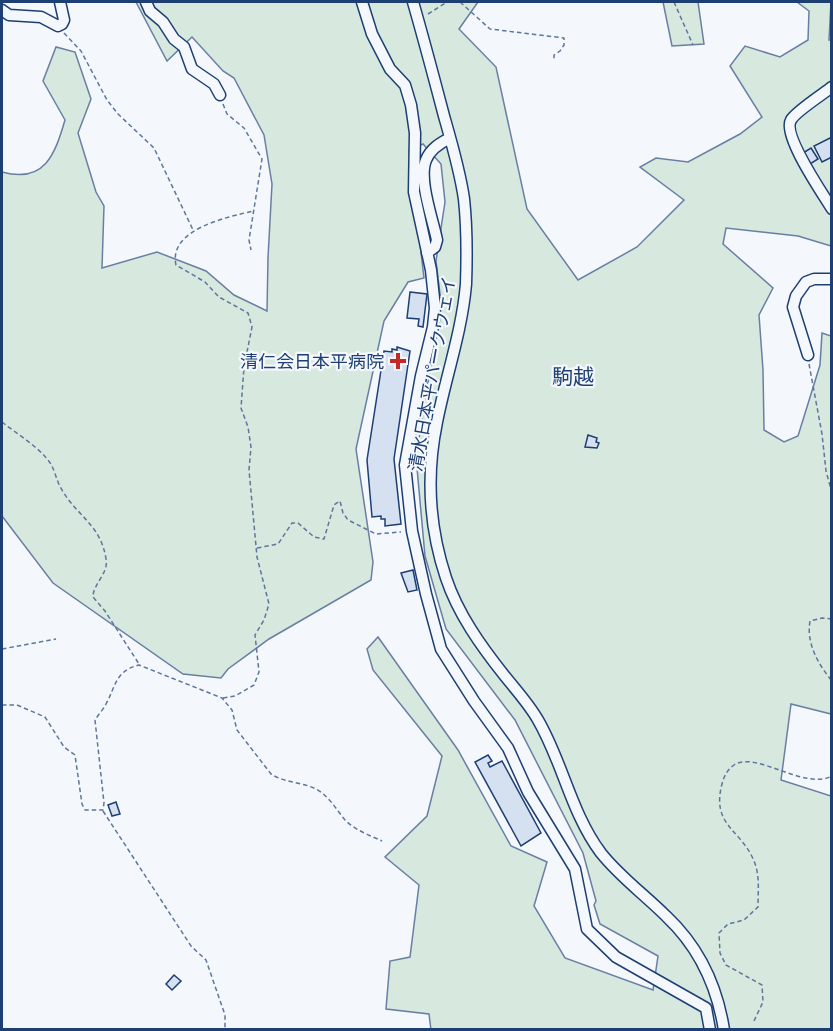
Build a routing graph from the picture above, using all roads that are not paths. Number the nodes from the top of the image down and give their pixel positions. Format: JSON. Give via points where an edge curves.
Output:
{"nodes":[{"id":1,"x":60,"y":2,"type":"edge"},
{"id":2,"x":146,"y":2,"type":"edge"},
{"id":3,"x":362,"y":2,"type":"edge"},
{"id":4,"x":415,"y":7,"type":"edge"},
{"id":5,"x":2,"y":10,"type":"edge"},
{"id":6,"x":831,"y":87,"type":"edge"},
{"id":7,"x":220,"y":95,"type":"road end"},
{"id":8,"x":450,"y":138,"type":"junction"},
{"id":9,"x":831,"y":209,"type":"edge"},
{"id":10,"x":427,"y":253,"type":"junction"},
{"id":11,"x":831,"y":279,"type":"edge"},
{"id":12,"x":808,"y":355,"type":"road end"},
{"id":13,"x":710,"y":1029,"type":"edge"},
{"id":14,"x":724,"y":1029,"type":"edge"}],
"edges":[{"from":1,"to":5,"type":"street","via":[[64,20],[58,26],[41,17],[9,15]]},
{"from":2,"to":7,"type":"street","via":[[184,47],[192,69],[214,84]]},
{"from":3,"to":10,"type":"street","via":[[372,34],[390,69],[405,85],[411,105],[415,133],[414,192]]},
{"from":4,"to":8,"type":"street","name":"清水日本平パークウェイ"},
{"from":6,"to":9,"type":"street","via":[[791,119],[788,128]]},
{"from":8,"to":10,"type":"street","via":[[426,159],[425,183],[437,240]]},
{"from":8,"to":14,"type":"street","name":"清水日本平パークウェイ","via":[[464,198],[466,284],[460,328],[437,420],[430,473],[432,522],[446,579],[486,652],[537,717],[589,834],[621,874],[667,916],[698,954],[715,991]]},
{"from":10,"to":13,"type":"street","via":[[435,308],[405,465],[412,531],[441,649],[508,748],[528,792],[575,869],[587,929],[616,957],[706,1008]]},
{"from":11,"to":12,"type":"street","via":[[806,282],[796,296],[793,307]]}]}
